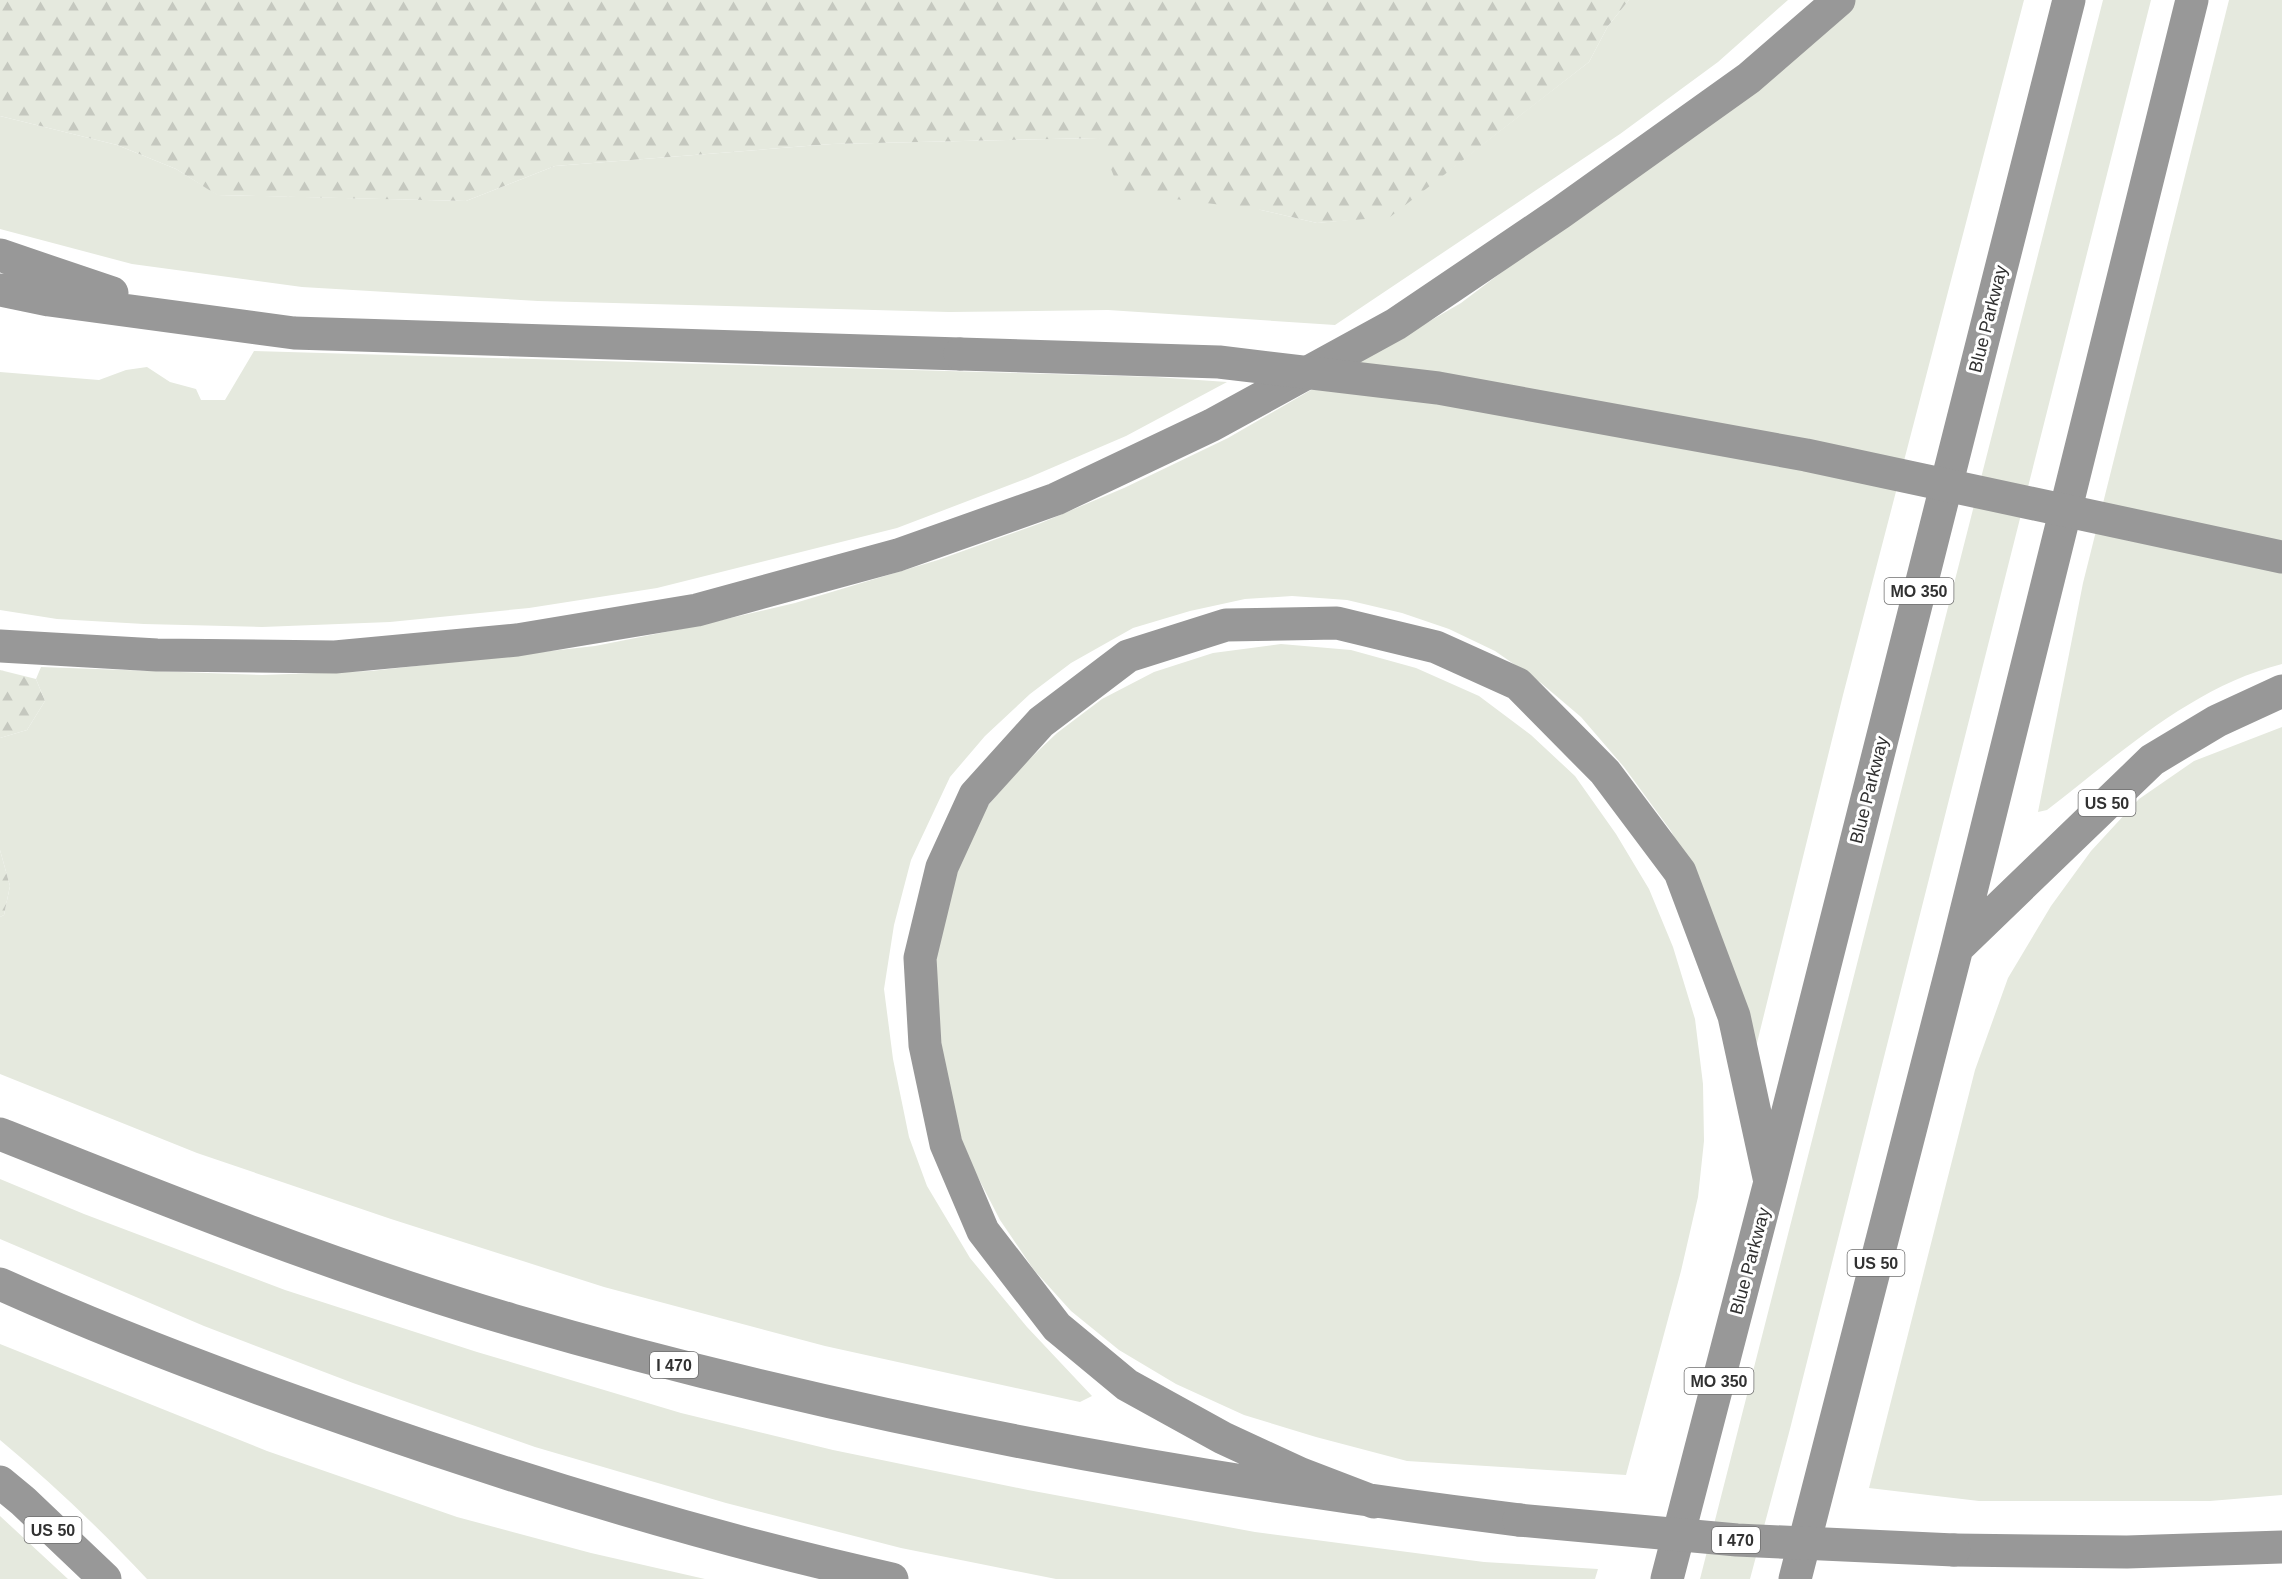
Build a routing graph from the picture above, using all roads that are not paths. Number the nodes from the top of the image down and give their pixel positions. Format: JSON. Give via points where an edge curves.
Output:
{"nodes":[{"id":1,"x":1839,"y":0,"type":"edge"},
{"id":2,"x":2069,"y":0,"type":"edge"},
{"id":3,"x":2192,"y":0,"type":"edge"},
{"id":4,"x":0,"y":255,"type":"edge"},
{"id":5,"x":0,"y":290,"type":"edge"},
{"id":6,"x":193,"y":319,"type":"junction"},
{"id":7,"x":2282,"y":557,"type":"edge"},
{"id":8,"x":0,"y":646,"type":"edge"},
{"id":9,"x":2282,"y":691,"type":"edge"},
{"id":10,"x":1956,"y":948,"type":"junction"},
{"id":11,"x":0,"y":1134,"type":"edge"},
{"id":12,"x":1770,"y":1182,"type":"junction"},
{"id":13,"x":0,"y":1284,"type":"edge"},
{"id":14,"x":0,"y":1482,"type":"edge"},
{"id":15,"x":1374,"y":1502,"type":"junction"},
{"id":16,"x":2282,"y":1547,"type":"edge"},
{"id":17,"x":105,"y":1579,"type":"edge"},
{"id":18,"x":892,"y":1579,"type":"edge"},
{"id":19,"x":1667,"y":1579,"type":"edge"},
{"id":20,"x":1795,"y":1579,"type":"edge"}],
"edges":[{"from":1,"to":8,"type":"highway","via":[[1749,78],[1396,324],[1202,430],[1056,499],[955,535],[898,555],[697,610],[517,640],[335,657],[157,655]]},
{"from":2,"to":12,"type":"highway","name":"Blue Parkway","number":"MO 350"},
{"from":3,"to":10,"type":"highway"},
{"from":4,"to":6,"type":"highway"},
{"from":5,"to":6,"type":"highway"},
{"from":6,"to":7,"type":"highway","bridge":true,"via":[[294,333],[1219,362],[1438,388],[1806,455]]},
{"from":9,"to":10,"type":"highway","number":"US 50","via":[[2217,721],[2152,760]]},
{"from":10,"to":20,"type":"highway","number":"US 50"},
{"from":11,"to":15,"type":"highway","number":"I 470","via":[[220,1221],[366,1272],[509,1319],[697,1372],[889,1416],[1124,1462]]},
{"from":12,"to":15,"type":"highway","via":[[1734,1016],[1680,872],[1605,772],[1518,684],[1436,646],[1337,623],[1226,625],[1128,656],[1041,722],[975,795],[942,867],[920,958],[925,1045],[946,1144],[983,1231],[1057,1327],[1127,1384],[1203,1427],[1301,1474]]},
{"from":12,"to":19,"type":"highway","name":"Blue Parkway","number":"MO 350"},
{"from":13,"to":18,"type":"highway","via":[[238,1382],[453,1457],[663,1521]]},
{"from":14,"to":17,"type":"highway","number":"US 50"},
{"from":15,"to":16,"type":"highway","number":"I 470","bridge":true,"via":[[1737,1540],[1954,1550],[2127,1552]]}]}
